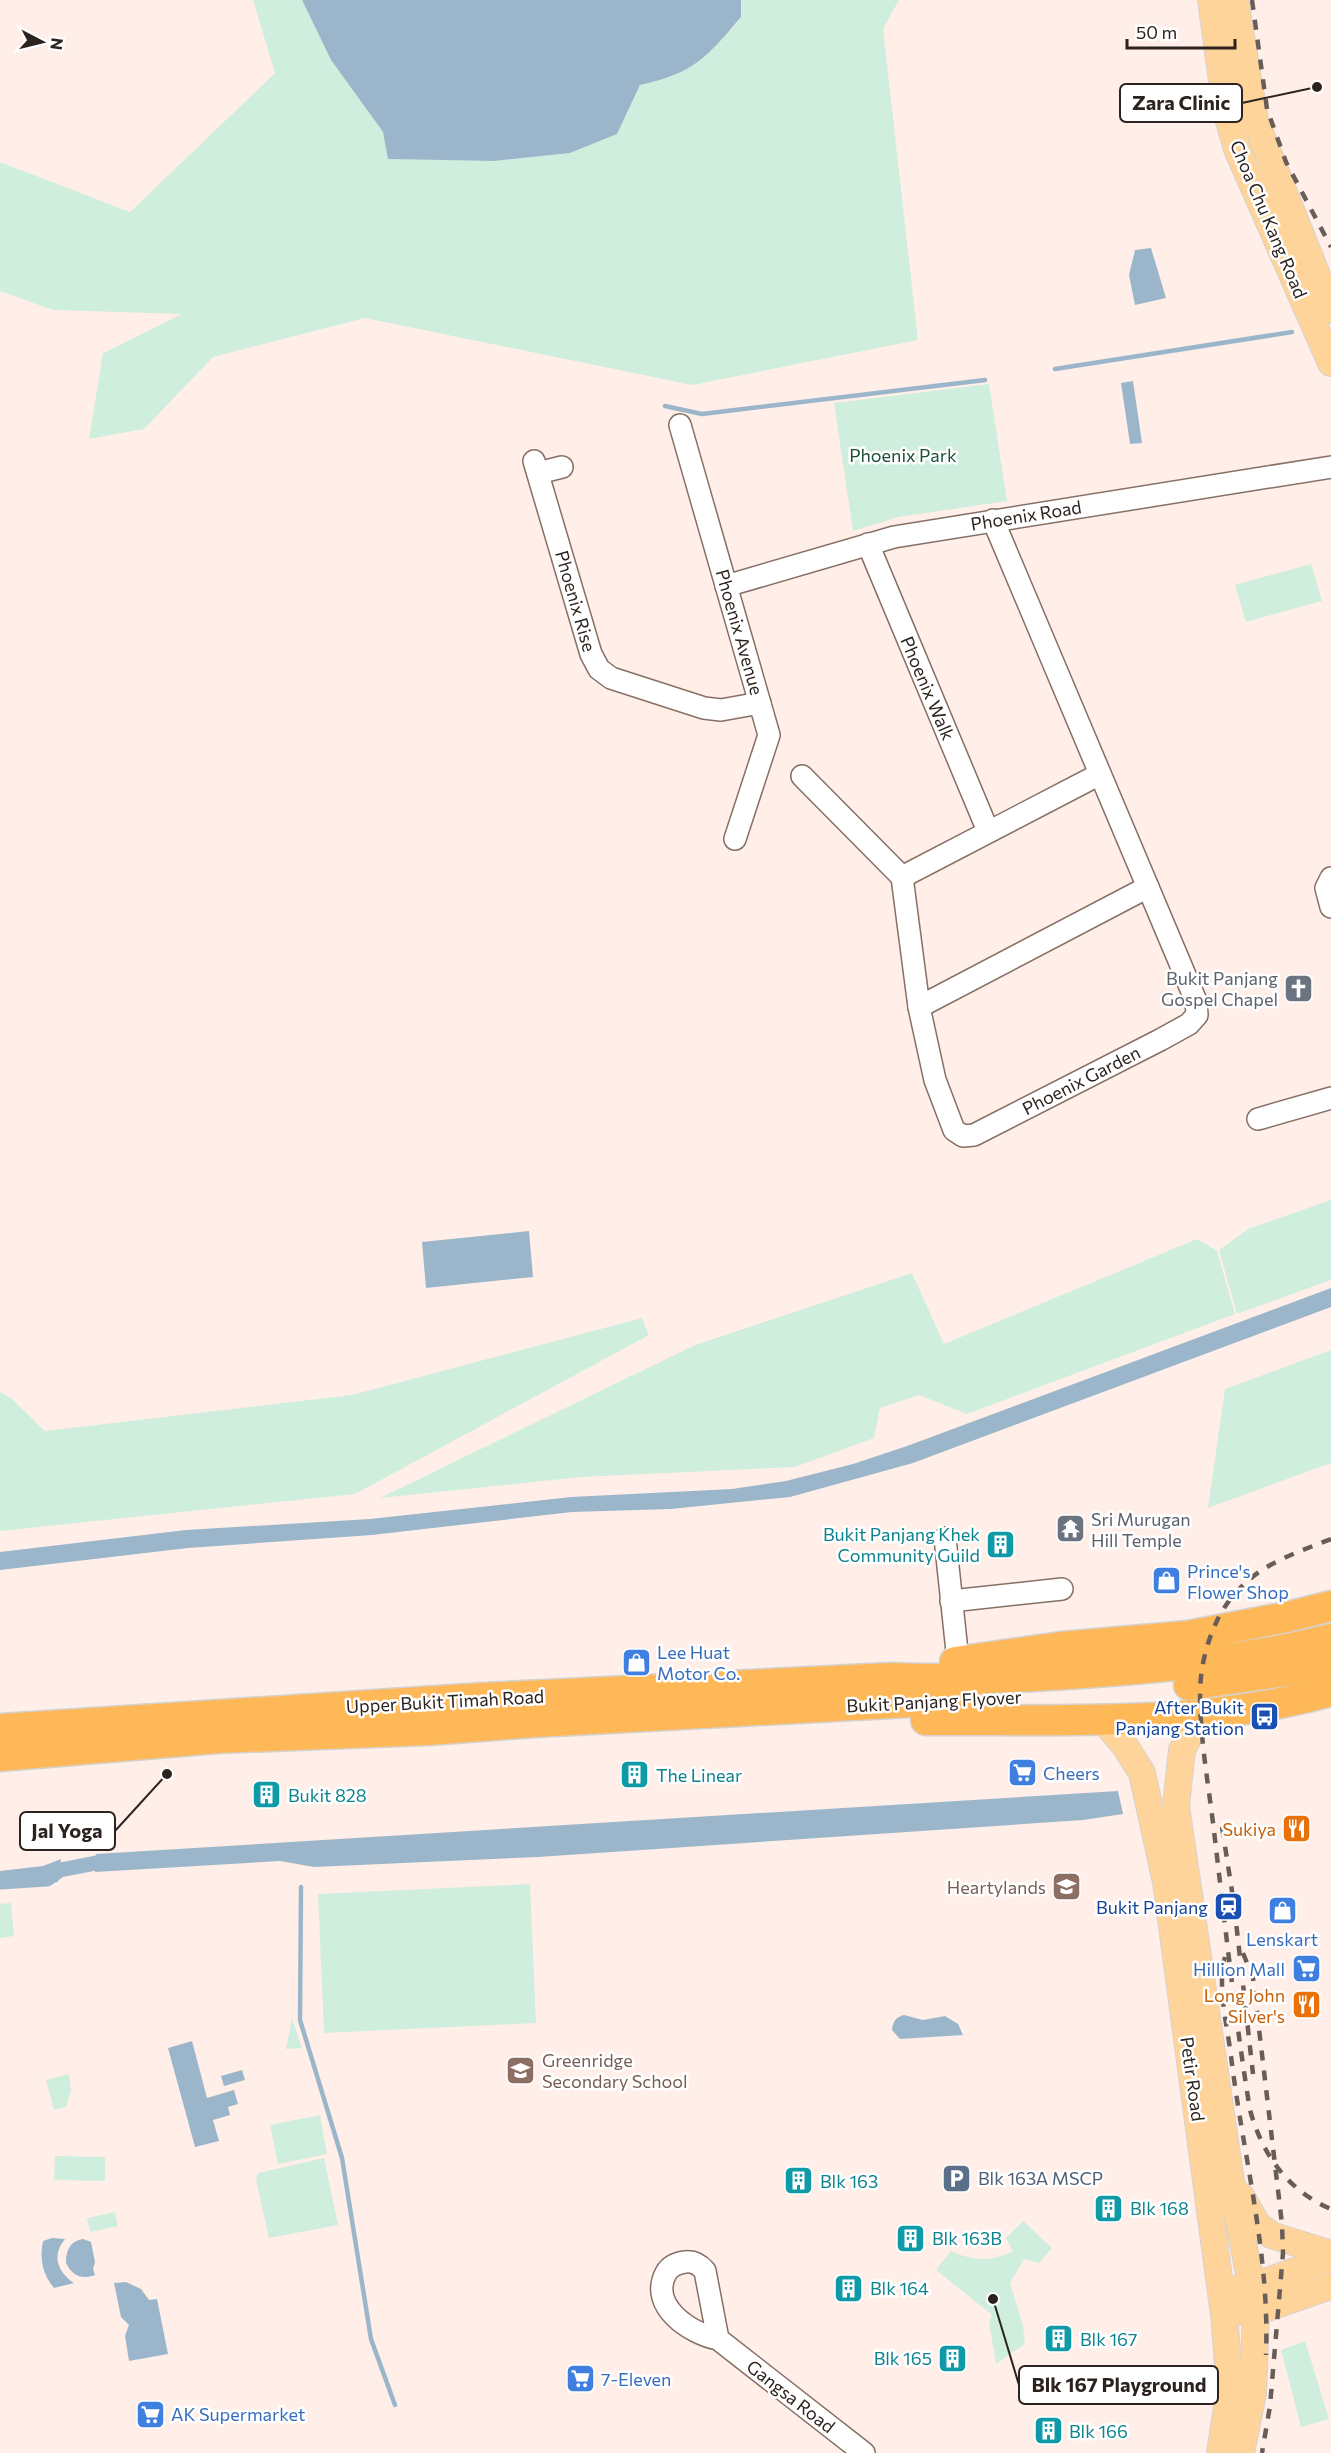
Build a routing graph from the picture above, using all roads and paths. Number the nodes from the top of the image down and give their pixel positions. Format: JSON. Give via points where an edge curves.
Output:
{"nodes":[{"id":1,"x":1210,"y":0,"type":"edge"},
{"id":2,"x":1235,"y":0,"type":"edge"},
{"id":3,"x":1312,"y":265,"type":"edge"},
{"id":4,"x":1331,"y":310,"type":"edge"},
{"id":5,"x":1331,"y":363,"type":"edge"},
{"id":6,"x":680,"y":425,"type":"dead end"},
{"id":7,"x":562,"y":467,"type":"dead end"},
{"id":8,"x":1331,"y":467,"type":"edge"},
{"id":9,"x":993,"y":520,"type":"junction"},
{"id":10,"x":868,"y":544,"type":"junction"},
{"id":11,"x":726,"y":586,"type":"junction"},
{"id":12,"x":760,"y":703,"type":"junction"},
{"id":13,"x":1100,"y":774,"type":"junction"},
{"id":14,"x":802,"y":776,"type":"dead end"},
{"id":15,"x":988,"y":831,"type":"junction"},
{"id":16,"x":735,"y":839,"type":"dead end"},
{"id":17,"x":902,"y":877,"type":"junction"},
{"id":18,"x":1331,"y":878,"type":"edge"},
{"id":19,"x":1148,"y":887,"type":"junction"},
{"id":20,"x":1331,"y":907,"type":"edge"},
{"id":21,"x":919,"y":1007,"type":"junction"},
{"id":22,"x":1331,"y":1098,"type":"edge"},
{"id":23,"x":1258,"y":1119,"type":"dead end"},
{"id":24,"x":945,"y":1538,"type":"dead end"},
{"id":25,"x":1062,"y":1589,"type":"dead end"},
{"id":26,"x":951,"y":1601,"type":"junction"},
{"id":27,"x":1331,"y":1606,"type":"edge"},
{"id":28,"x":1331,"y":1639,"type":"edge"},
{"id":29,"x":958,"y":1661,"type":"junction"},
{"id":30,"x":1331,"y":1664,"type":"edge"},
{"id":31,"x":891,"y":1678,"type":"junction"},
{"id":32,"x":1061,"y":1684,"type":"junction"},
{"id":33,"x":1331,"y":1691,"type":"edge"},
{"id":34,"x":1200,"y":1716,"type":"junction"},
{"id":35,"x":1103,"y":1720,"type":"junction"},
{"id":36,"x":536,"y":1722,"type":"junction"},
{"id":37,"x":0,"y":1729,"type":"edge"},
{"id":38,"x":0,"y":1756,"type":"edge"},
{"id":39,"x":1184,"y":1863,"type":"junction"},
{"id":40,"x":1166,"y":1882,"type":"junction"},
{"id":41,"x":1222,"y":2175,"type":"junction"},
{"id":42,"x":1331,"y":2256,"type":"edge"},
{"id":43,"x":1331,"y":2286,"type":"edge"},
{"id":44,"x":1254,"y":2298,"type":"junction"},
{"id":45,"x":1222,"y":2303,"type":"junction"},
{"id":46,"x":718,"y":2339,"type":"dead end"},
{"id":47,"x":864,"y":2453,"type":"edge"},
{"id":48,"x":1220,"y":2453,"type":"edge"},
{"id":49,"x":1240,"y":2453,"type":"edge"}],
"edges":[{"from":1,"to":3,"type":"main road","name":"Choa Chu Kang Road","via":[[1226,111],[1238,149]]},
{"from":2,"to":3,"type":"main road","name":"Choa Chu Kang Road","via":[[1255,120]]},
{"from":3,"to":4,"type":"main road","name":"Choa Chu Kang Road"},
{"from":3,"to":5,"type":"main road","name":"Choa Chu Kang Road"},
{"from":6,"to":11,"type":"street","name":"Phoenix Avenue"},
{"from":7,"to":12,"type":"street","name":"Phoenix Rise","via":[[536,467],[591,654],[599,669],[617,680],[709,710]]},
{"from":8,"to":9,"type":"street","name":"Phoenix Road"},
{"from":9,"to":10,"type":"street","name":"Phoenix Road"},
{"from":9,"to":13,"type":"street","name":"Phoenix Garden"},
{"from":10,"to":11,"type":"street","name":"Phoenix Road"},
{"from":10,"to":15,"type":"street","name":"Phoenix Walk"},
{"from":11,"to":12,"type":"street","name":"Phoenix Avenue"},
{"from":12,"to":16,"type":"street","name":"Phoenix Avenue","via":[[769,735]]},
{"from":13,"to":15,"type":"street"},
{"from":13,"to":19,"type":"street","name":"Phoenix Garden"},
{"from":14,"to":17,"type":"street"},
{"from":15,"to":17,"type":"street"},
{"from":17,"to":21,"type":"street","name":"Phoenix Garden"},
{"from":18,"to":20,"type":"street","via":[[1326,888]]},
{"from":19,"to":21,"type":"street"},
{"from":19,"to":21,"type":"street","name":"Phoenix Garden","via":[[1196,1001],[1197,1015],[1160,1040],[974,1136],[963,1136],[954,1130],[935,1080]]},
{"from":22,"to":23,"type":"street"},
{"from":24,"to":26,"type":"street"},
{"from":25,"to":26,"type":"street"},
{"from":26,"to":29,"type":"street"},
{"from":27,"to":29,"type":"highway","via":[[1188,1636]]},
{"from":28,"to":32,"type":"highway","name":"Bukit Panjang Flyover","via":[[1280,1652]]},
{"from":29,"to":31,"type":"highway"},
{"from":30,"to":32,"type":"highway","name":"Bukit Panjang Flyover","via":[[1185,1686]]},
{"from":31,"to":32,"type":"highway","name":"Bukit Panjang Flyover"},
{"from":31,"to":37,"type":"highway","name":"Upper Bukit Timah Road","via":[[483,1698]]},
{"from":32,"to":36,"type":"highway","name":"Bukit Panjang Flyover"},
{"from":33,"to":34,"type":"highway","via":[[1284,1704]]},
{"from":34,"to":35,"type":"highway"},
{"from":34,"to":39,"type":"main road","name":"Petir Road","via":[[1183,1747],[1178,1771],[1176,1806]]},
{"from":35,"to":36,"type":"highway","via":[[820,1723],[568,1732]]},
{"from":35,"to":40,"type":"main road","name":"Petir Road","via":[[1142,1773]]},
{"from":36,"to":38,"type":"highway","name":"Upper Bukit Timah Road","via":[[428,1731],[218,1738]]},
{"from":39,"to":40,"type":"main road","via":[[1171,1867]]},
{"from":39,"to":41,"type":"main road","name":"Petir Road"},
{"from":40,"to":41,"type":"main road","name":"Petir Road"},
{"from":41,"to":42,"type":"main road","via":[[1257,2224],[1271,2235]]},
{"from":41,"to":44,"type":"main road","name":"Petir Road"},
{"from":41,"to":45,"type":"main road","name":"Petir Road"},
{"from":42,"to":44,"type":"main road"},
{"from":43,"to":44,"type":"main road"},
{"from":44,"to":45,"type":"main road"},
{"from":44,"to":49,"type":"main road","name":"Petir Road","via":[[1252,2393]]},
{"from":45,"to":48,"type":"main road","name":"Petir Road","via":[[1230,2388]]},
{"from":46,"to":47,"type":"street","name":"Gangsa Road"}]}
